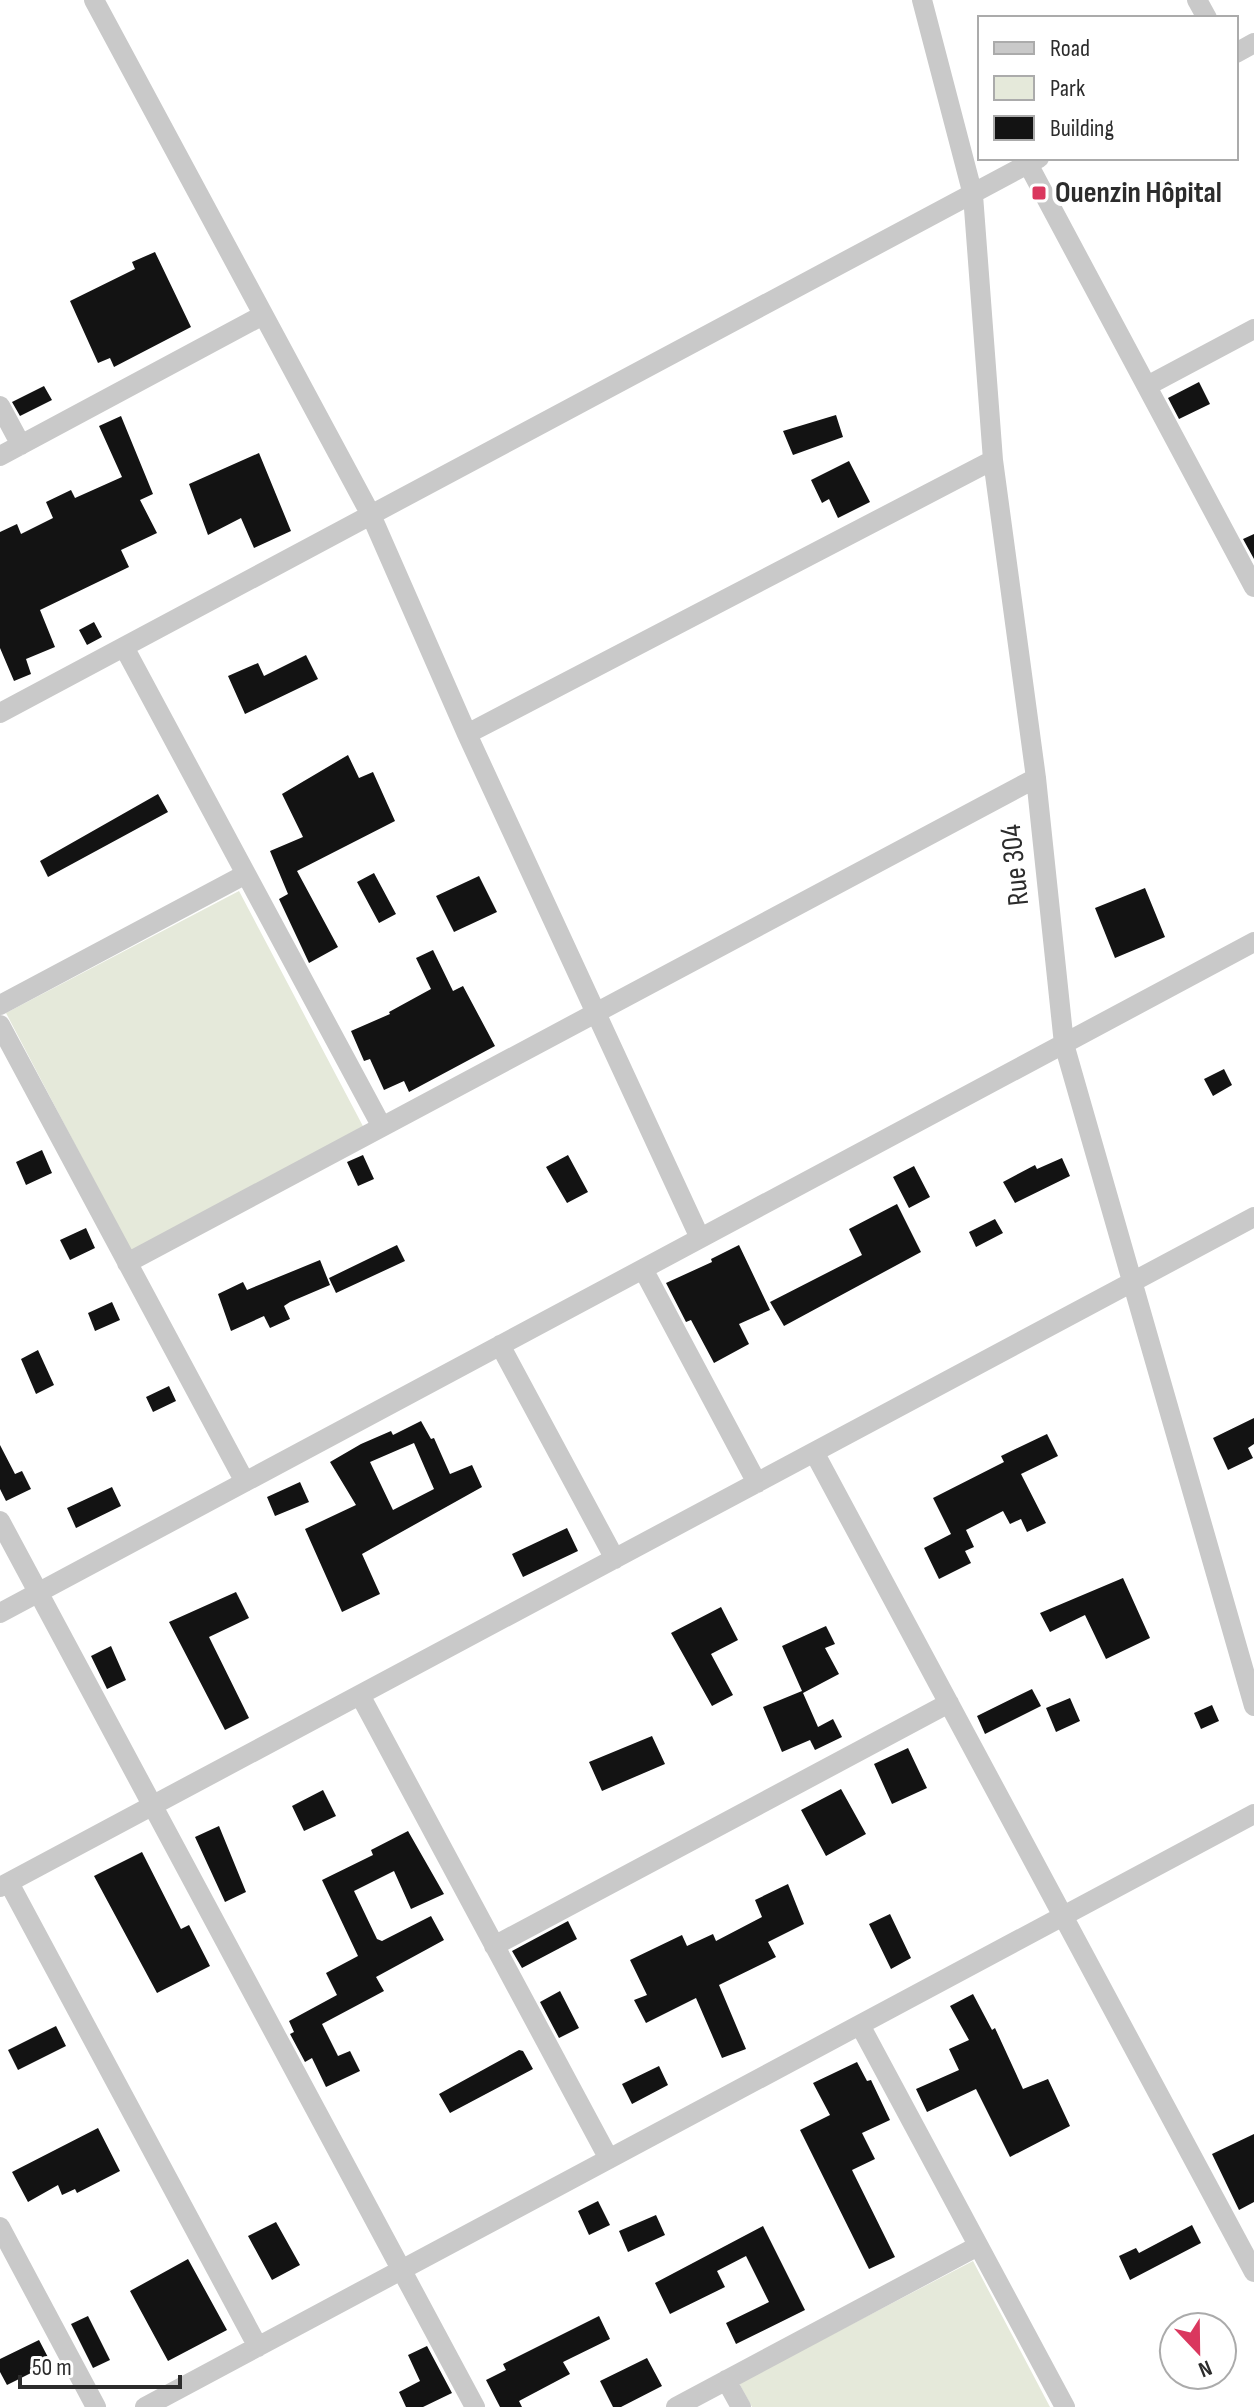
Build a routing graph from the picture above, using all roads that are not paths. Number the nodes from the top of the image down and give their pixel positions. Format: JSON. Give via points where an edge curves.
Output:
{"nodes":[{"id":1,"x":94,"y":0,"type":"edge"},
{"id":2,"x":922,"y":0,"type":"edge"},
{"id":3,"x":1034,"y":161,"type":"edge"},
{"id":4,"x":973,"y":195,"type":"junction"},
{"id":5,"x":263,"y":315,"type":"junction"},
{"id":6,"x":1254,"y":329,"type":"edge"},
{"id":7,"x":1147,"y":386,"type":"junction"},
{"id":8,"x":0,"y":406,"type":"edge"},
{"id":9,"x":21,"y":445,"type":"junction"},
{"id":10,"x":0,"y":456,"type":"edge"},
{"id":11,"x":993,"y":460,"type":"junction"},
{"id":12,"x":371,"y":515,"type":"junction"},
{"id":13,"x":1254,"y":587,"type":"edge"},
{"id":14,"x":124,"y":647,"type":"junction"},
{"id":15,"x":0,"y":713,"type":"edge"},
{"id":16,"x":467,"y":734,"type":"junction"},
{"id":17,"x":1036,"y":778,"type":"junction"},
{"id":18,"x":246,"y":874,"type":"junction"},
{"id":19,"x":1254,"y":942,"type":"edge"},
{"id":20,"x":0,"y":1005,"type":"edge"},
{"id":21,"x":596,"y":1013,"type":"junction"},
{"id":22,"x":0,"y":1025,"type":"edge"},
{"id":23,"x":1064,"y":1044,"type":"junction"},
{"id":24,"x":382,"y":1127,"type":"junction"},
{"id":25,"x":1254,"y":1217,"type":"edge"},
{"id":26,"x":700,"y":1238,"type":"junction"},
{"id":27,"x":127,"y":1263,"type":"junction"},
{"id":28,"x":643,"y":1269,"type":"junction"},
{"id":29,"x":1133,"y":1282,"type":"junction"},
{"id":30,"x":500,"y":1345,"type":"junction"},
{"id":31,"x":814,"y":1452,"type":"junction"},
{"id":32,"x":245,"y":1482,"type":"junction"},
{"id":33,"x":757,"y":1483,"type":"junction"},
{"id":34,"x":0,"y":1521,"type":"edge"},
{"id":35,"x":615,"y":1559,"type":"junction"},
{"id":36,"x":38,"y":1592,"type":"junction"},
{"id":37,"x":0,"y":1613,"type":"edge"},
{"id":38,"x":360,"y":1695,"type":"junction"},
{"id":39,"x":949,"y":1703,"type":"junction"},
{"id":40,"x":1254,"y":1706,"type":"edge"},
{"id":41,"x":153,"y":1806,"type":"junction"},
{"id":42,"x":1254,"y":1814,"type":"edge"},
{"id":43,"x":4,"y":1885,"type":"edge"},
{"id":44,"x":1063,"y":1917,"type":"junction"},
{"id":45,"x":494,"y":1946,"type":"junction"},
{"id":46,"x":860,"y":2025,"type":"junction"},
{"id":47,"x":609,"y":2159,"type":"junction"},
{"id":48,"x":0,"y":2227,"type":"edge"},
{"id":49,"x":978,"y":2246,"type":"junction"},
{"id":50,"x":402,"y":2270,"type":"junction"},
{"id":51,"x":1254,"y":2272,"type":"edge"},
{"id":52,"x":258,"y":2347,"type":"junction"},
{"id":53,"x":726,"y":2380,"type":"junction"},
{"id":54,"x":96,"y":2407,"type":"edge"},
{"id":55,"x":145,"y":2407,"type":"edge"},
{"id":56,"x":475,"y":2407,"type":"edge"},
{"id":57,"x":676,"y":2407,"type":"edge"},
{"id":58,"x":741,"y":2407,"type":"edge"},
{"id":59,"x":1065,"y":2407,"type":"edge"}],
"edges":[{"from":1,"to":5,"type":"street"},
{"from":2,"to":4,"type":"street","name":"Rue 304"},
{"from":3,"to":4,"type":"street"},
{"from":3,"to":7,"type":"street"},
{"from":4,"to":11,"type":"street","name":"Rue 304"},
{"from":4,"to":12,"type":"street"},
{"from":5,"to":9,"type":"street"},
{"from":5,"to":12,"type":"street"},
{"from":6,"to":7,"type":"street"},
{"from":7,"to":13,"type":"street"},
{"from":8,"to":9,"type":"street"},
{"from":9,"to":10,"type":"street"},
{"from":11,"to":16,"type":"street"},
{"from":11,"to":17,"type":"street","name":"Rue 304"},
{"from":12,"to":14,"type":"street"},
{"from":12,"to":16,"type":"street"},
{"from":14,"to":15,"type":"street"},
{"from":14,"to":18,"type":"street"},
{"from":16,"to":21,"type":"street"},
{"from":17,"to":21,"type":"street"},
{"from":17,"to":23,"type":"street","name":"Rue 304"},
{"from":18,"to":20,"type":"street"},
{"from":18,"to":24,"type":"street"},
{"from":19,"to":23,"type":"street"},
{"from":21,"to":24,"type":"street"},
{"from":21,"to":26,"type":"street"},
{"from":22,"to":27,"type":"street"},
{"from":23,"to":26,"type":"street"},
{"from":23,"to":29,"type":"street","name":"Rue 304"},
{"from":24,"to":27,"type":"street"},
{"from":25,"to":29,"type":"street"},
{"from":26,"to":28,"type":"street"},
{"from":27,"to":32,"type":"street"},
{"from":28,"to":30,"type":"street"},
{"from":28,"to":33,"type":"street"},
{"from":29,"to":31,"type":"street"},
{"from":29,"to":40,"type":"street","name":"Rue 304"},
{"from":30,"to":32,"type":"street"},
{"from":30,"to":35,"type":"street"},
{"from":31,"to":33,"type":"street"},
{"from":31,"to":39,"type":"street"},
{"from":32,"to":36,"type":"street"},
{"from":33,"to":35,"type":"street"},
{"from":34,"to":36,"type":"street"},
{"from":35,"to":38,"type":"street"},
{"from":36,"to":37,"type":"street"},
{"from":36,"to":41,"type":"street"},
{"from":38,"to":41,"type":"street"},
{"from":38,"to":45,"type":"street"},
{"from":39,"to":44,"type":"street"},
{"from":39,"to":45,"type":"street"},
{"from":41,"to":43,"type":"street"},
{"from":41,"to":50,"type":"street"},
{"from":42,"to":44,"type":"street"},
{"from":43,"to":52,"type":"street"},
{"from":44,"to":46,"type":"street"},
{"from":44,"to":51,"type":"street"},
{"from":45,"to":47,"type":"street"},
{"from":46,"to":47,"type":"street"},
{"from":46,"to":49,"type":"street"},
{"from":47,"to":50,"type":"street"},
{"from":48,"to":54,"type":"street"},
{"from":49,"to":53,"type":"street"},
{"from":49,"to":59,"type":"street"},
{"from":50,"to":52,"type":"street"},
{"from":50,"to":56,"type":"street"},
{"from":52,"to":55,"type":"street"},
{"from":53,"to":57,"type":"street"},
{"from":53,"to":58,"type":"street"}]}
